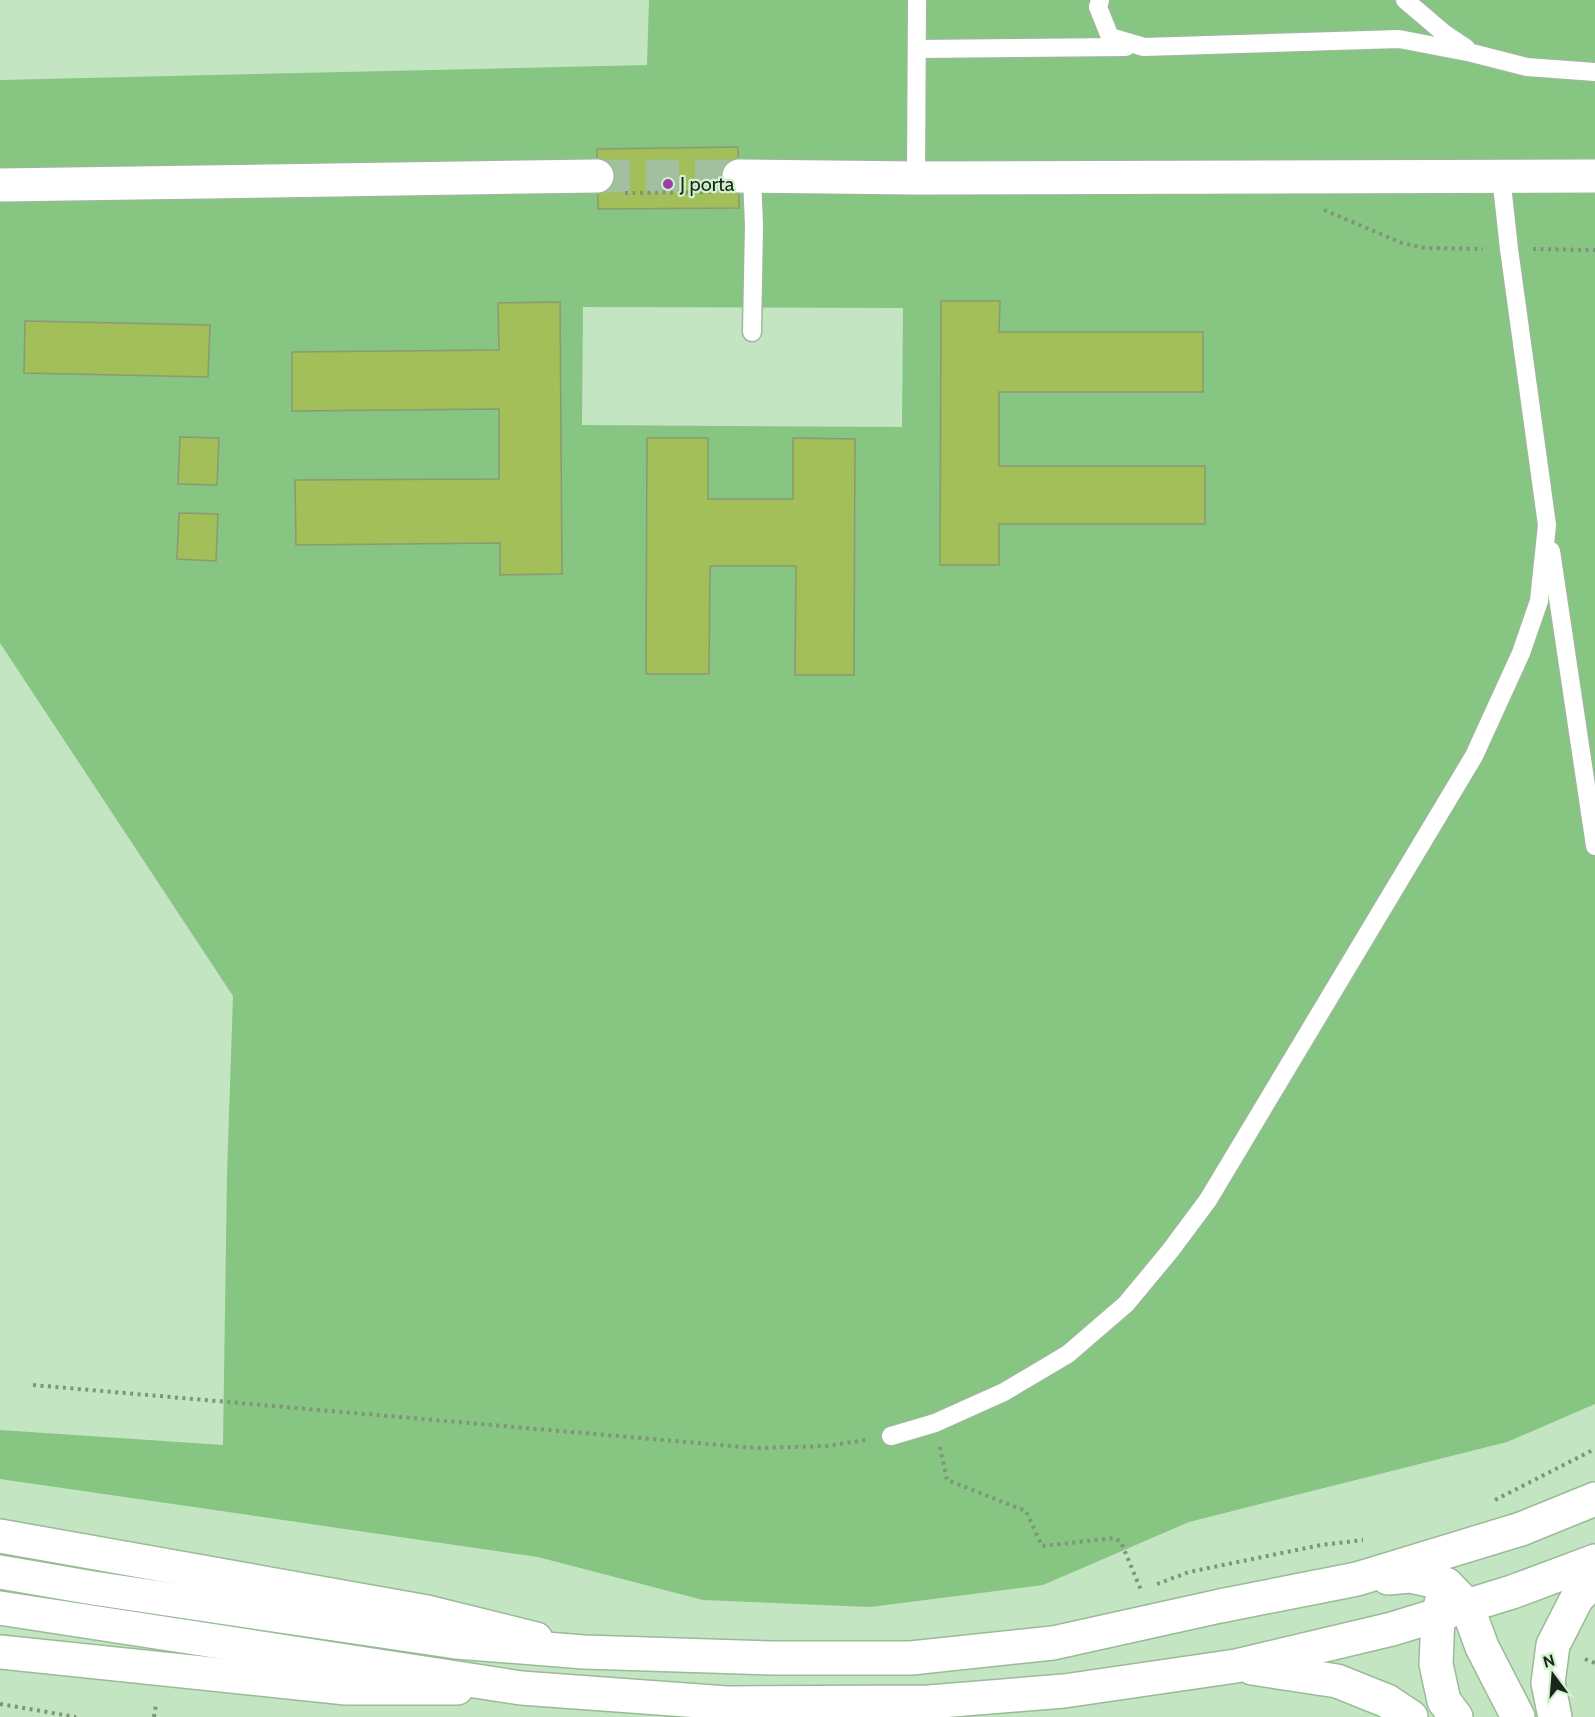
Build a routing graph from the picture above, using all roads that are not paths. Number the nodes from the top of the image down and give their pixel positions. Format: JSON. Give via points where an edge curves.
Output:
{"nodes":[{"id":1,"x":917,"y":0,"type":"edge"},
{"id":2,"x":1100,"y":0,"type":"edge"},
{"id":3,"x":1405,"y":0,"type":"edge"},
{"id":4,"x":1144,"y":47,"type":"junction"},
{"id":5,"x":918,"y":49,"type":"junction"},
{"id":6,"x":1472,"y":53,"type":"junction"},
{"id":7,"x":1595,"y":72,"type":"edge"},
{"id":8,"x":1501,"y":176,"type":"junction"},
{"id":9,"x":1595,"y":176,"type":"edge"},
{"id":10,"x":916,"y":178,"type":"junction"},
{"id":11,"x":735,"y":182,"type":"joint"},
{"id":12,"x":0,"y":185,"type":"edge"},
{"id":13,"x":609,"y":185,"type":"tunnel mouth"},
{"id":14,"x":752,"y":332,"type":"dead end"},
{"id":15,"x":1547,"y":525,"type":"junction"},
{"id":16,"x":1595,"y":846,"type":"edge"},
{"id":17,"x":891,"y":1436,"type":"road end"},
{"id":18,"x":1595,"y":1499,"type":"edge"},
{"id":19,"x":1521,"y":1529,"type":"junction"},
{"id":20,"x":5,"y":1534,"type":"edge"},
{"id":21,"x":1595,"y":1561,"type":"edge"},
{"id":22,"x":0,"y":1572,"type":"edge"},
{"id":23,"x":1357,"y":1579,"type":"junction"},
{"id":24,"x":1595,"y":1580,"type":"edge"},
{"id":25,"x":1450,"y":1602,"type":"junction"},
{"id":26,"x":0,"y":1608,"type":"edge"},
{"id":27,"x":0,"y":1652,"type":"edge"},
{"id":28,"x":584,"y":1652,"type":"junction"},
{"id":29,"x":1236,"y":1666,"type":"junction"},
{"id":30,"x":521,"y":1688,"type":"junction"},
{"id":31,"x":1411,"y":1717,"type":"edge"},
{"id":32,"x":1456,"y":1717,"type":"edge"},
{"id":33,"x":1518,"y":1717,"type":"edge"},
{"id":34,"x":1555,"y":1717,"type":"edge"}],
"edges":[{"from":1,"to":5,"type":"lane"},
{"from":2,"to":4,"type":"lane","via":[[1098,7],[1110,37]]},
{"from":3,"to":6,"type":"lane"},
{"from":4,"to":5,"type":"lane"},
{"from":4,"to":6,"type":"lane","via":[[1400,39]]},
{"from":5,"to":10,"type":"lane"},
{"from":6,"to":7,"type":"lane","via":[[1527,67]]},
{"from":8,"to":9,"type":"main road"},
{"from":8,"to":10,"type":"main road"},
{"from":8,"to":15,"type":"lane"},
{"from":10,"to":11,"type":"main road"},
{"from":11,"to":14,"type":"lane","via":[[754,226]]},
{"from":12,"to":13,"type":"main road"},
{"from":15,"to":16,"type":"lane"},
{"from":15,"to":17,"type":"lane","via":[[1539,601],[1521,653],[1474,756],[1208,1200],[1126,1304],[1068,1354],[1004,1392],[935,1423]]},
{"from":18,"to":19,"type":"main road"},
{"from":19,"to":23,"type":"main road"},
{"from":19,"to":25,"type":"main road","via":[[1493,1547]]},
{"from":20,"to":28,"type":"main road","via":[[427,1612]]},
{"from":21,"to":25,"type":"main road","via":[[1512,1592]]},
{"from":22,"to":28,"type":"main road","via":[[456,1642]]},
{"from":23,"to":25,"type":"main road","via":[[1410,1576]]},
{"from":23,"to":28,"type":"main road","via":[[1053,1643],[911,1658],[772,1659]]},
{"from":24,"to":34,"type":"main road","via":[[1577,1598],[1553,1646],[1548,1683]]},
{"from":25,"to":29,"type":"main road","via":[[1392,1629]]},
{"from":25,"to":32,"type":"main road","via":[[1436,1664],[1444,1701]]},
{"from":25,"to":33,"type":"main road","via":[[1482,1647]]},
{"from":26,"to":30,"type":"main road"},
{"from":27,"to":30,"type":"main road","via":[[346,1688]]},
{"from":29,"to":30,"type":"main road","via":[[1064,1691],[929,1702],[727,1703]]},
{"from":29,"to":31,"type":"main road","via":[[1337,1681],[1387,1701]]}]}
